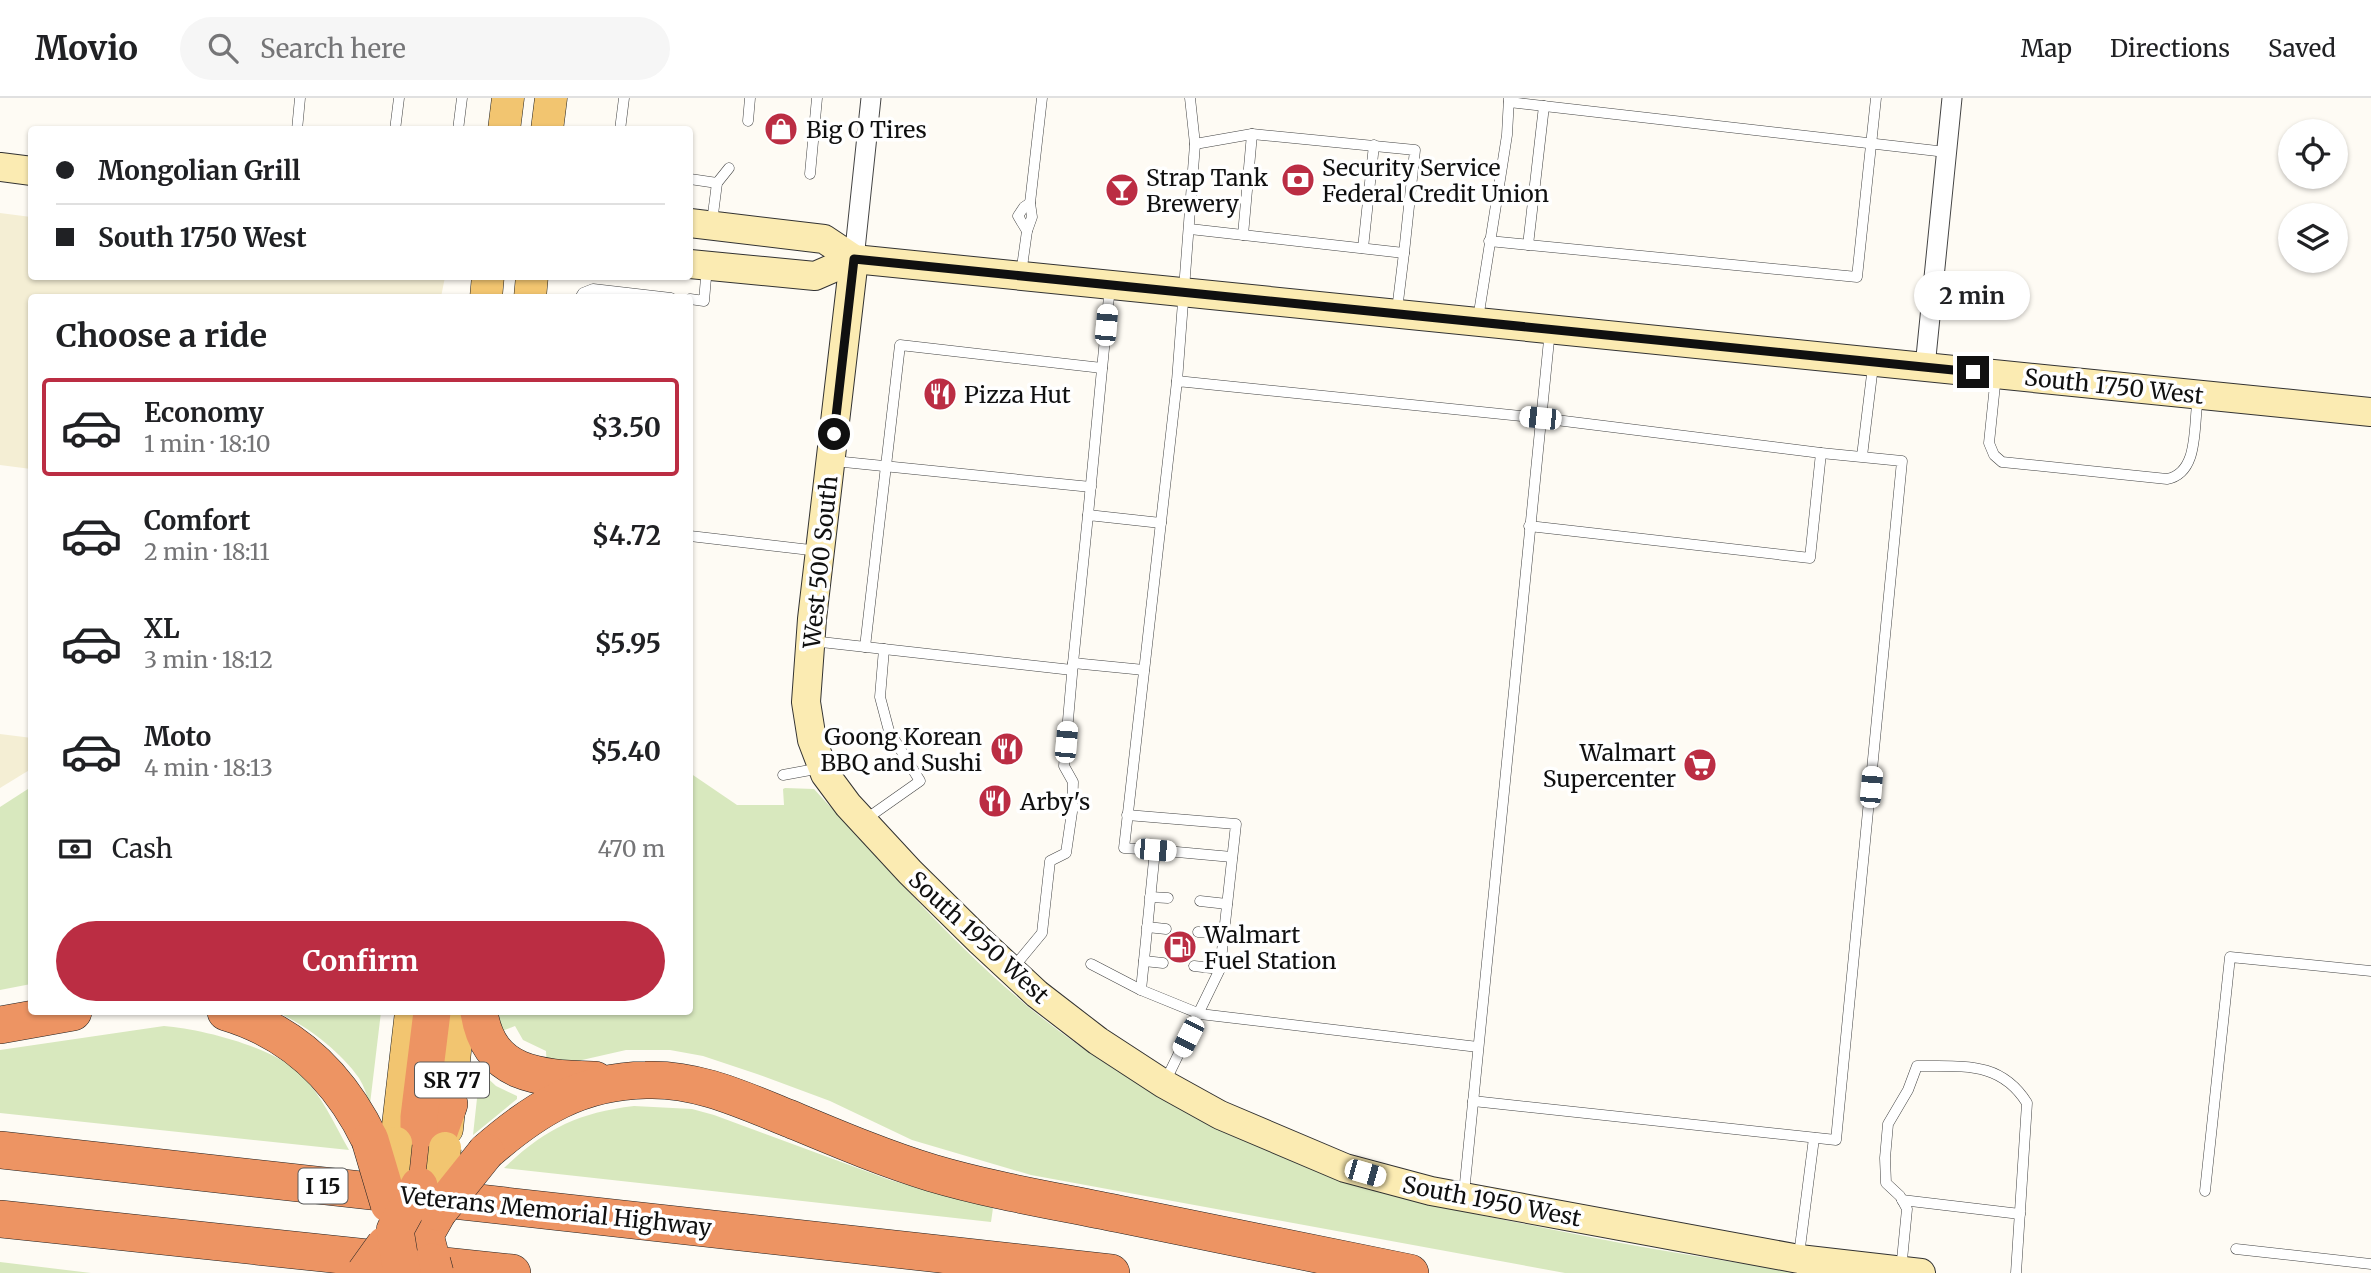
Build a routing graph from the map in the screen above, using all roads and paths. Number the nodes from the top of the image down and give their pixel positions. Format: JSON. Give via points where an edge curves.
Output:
{"nodes":[{"id":1,"x":300,"y":98,"type":"edge"},
{"id":2,"x":399,"y":98,"type":"edge"},
{"id":3,"x":462,"y":98,"type":"edge"},
{"id":4,"x":508,"y":98,"type":"edge"},
{"id":5,"x":551,"y":98,"type":"edge"},
{"id":6,"x":624,"y":98,"type":"edge"},
{"id":7,"x":750,"y":98,"type":"edge"},
{"id":8,"x":817,"y":98,"type":"edge"},
{"id":9,"x":872,"y":98,"type":"edge"},
{"id":10,"x":1042,"y":98,"type":"edge"},
{"id":11,"x":1191,"y":98,"type":"edge"},
{"id":12,"x":1876,"y":98,"type":"edge"},
{"id":13,"x":1952,"y":98,"type":"edge"},
{"id":14,"x":1509,"y":100,"type":"edge"},
{"id":15,"x":1544,"y":106,"type":"junction"},
{"id":16,"x":748,"y":121,"type":"dead end"},
{"id":17,"x":297,"y":126,"type":"edge"},
{"id":18,"x":396,"y":126,"type":"edge"},
{"id":19,"x":458,"y":126,"type":"edge"},
{"id":20,"x":505,"y":126,"type":"edge"},
{"id":21,"x":548,"y":126,"type":"edge"},
{"id":22,"x":620,"y":126,"type":"edge"},
{"id":23,"x":1252,"y":134,"type":"junction"},
{"id":24,"x":1195,"y":144,"type":"junction"},
{"id":25,"x":1872,"y":144,"type":"junction"},
{"id":26,"x":1374,"y":145,"type":"junction"},
{"id":27,"x":1946,"y":152,"type":"junction"},
{"id":28,"x":0,"y":167,"type":"edge"},
{"id":29,"x":729,"y":168,"type":"dead end"},
{"id":30,"x":28,"y":170,"type":"edge"},
{"id":31,"x":810,"y":174,"type":"dead end"},
{"id":32,"x":693,"y":179,"type":"edge"},
{"id":33,"x":717,"y":183,"type":"junction"},
{"id":34,"x":701,"y":224,"type":"edge"},
{"id":35,"x":1190,"y":229,"type":"junction"},
{"id":36,"x":1243,"y":235,"type":"junction"},
{"id":37,"x":1489,"y":241,"type":"junction"},
{"id":38,"x":1528,"y":245,"type":"junction"},
{"id":39,"x":1363,"y":248,"type":"junction"},
{"id":40,"x":1404,"y":253,"type":"junction"},
{"id":41,"x":854,"y":259,"type":"junction"},
{"id":42,"x":698,"y":265,"type":"edge"},
{"id":43,"x":1020,"y":277,"type":"junction"},
{"id":44,"x":1110,"y":286,"type":"junction"},
{"id":45,"x":1184,"y":293,"type":"junction"},
{"id":46,"x":582,"y":294,"type":"edge"},
{"id":47,"x":640,"y":294,"type":"edge"},
{"id":48,"x":693,"y":299,"type":"edge"},
{"id":49,"x":1397,"y":314,"type":"junction"},
{"id":50,"x":1477,"y":323,"type":"junction"},
{"id":51,"x":1550,"y":330,"type":"junction"},
{"id":52,"x":1873,"y":362,"type":"junction"},
{"id":53,"x":1925,"y":367,"type":"junction"},
{"id":54,"x":1102,"y":368,"type":"junction"},
{"id":55,"x":1996,"y":374,"type":"junction"},
{"id":56,"x":1177,"y":381,"type":"junction"},
{"id":57,"x":2198,"y":395,"type":"junction"},
{"id":58,"x":2371,"y":412,"type":"edge"},
{"id":59,"x":1540,"y":418,"type":"junction"},
{"id":60,"x":1821,"y":453,"type":"junction"},
{"id":61,"x":1862,"y":456,"type":"junction"},
{"id":62,"x":830,"y":461,"type":"junction"},
{"id":63,"x":885,"y":466,"type":"junction"},
{"id":64,"x":1091,"y":486,"type":"junction"},
{"id":65,"x":1088,"y":515,"type":"junction"},
{"id":66,"x":1161,"y":523,"type":"junction"},
{"id":67,"x":1529,"y":526,"type":"junction"},
{"id":68,"x":693,"y":536,"type":"edge"},
{"id":69,"x":820,"y":551,"type":"junction"},
{"id":70,"x":811,"y":641,"type":"junction"},
{"id":71,"x":866,"y":647,"type":"junction"},
{"id":72,"x":884,"y":649,"type":"junction"},
{"id":73,"x":1073,"y":667,"type":"junction"},
{"id":74,"x":1144,"y":670,"type":"junction"},
{"id":75,"x":824,"y":771,"type":"junction"},
{"id":76,"x":783,"y":775,"type":"dead end"},
{"id":77,"x":1127,"y":816,"type":"junction"},
{"id":78,"x":863,"y":821,"type":"junction"},
{"id":79,"x":1155,"y":850,"type":"junction"},
{"id":80,"x":1233,"y":857,"type":"junction"},
{"id":81,"x":1150,"y":897,"type":"junction"},
{"id":82,"x":1168,"y":898,"type":"dead end"},
{"id":83,"x":1200,"y":901,"type":"dead end"},
{"id":84,"x":1227,"y":904,"type":"junction"},
{"id":85,"x":1147,"y":927,"type":"junction"},
{"id":86,"x":1166,"y":929,"type":"dead end"},
{"id":87,"x":1198,"y":932,"type":"dead end"},
{"id":88,"x":1224,"y":934,"type":"junction"},
{"id":89,"x":1144,"y":961,"type":"junction"},
{"id":90,"x":1163,"y":963,"type":"dead end"},
{"id":91,"x":1091,"y":964,"type":"dead end"},
{"id":92,"x":1194,"y":966,"type":"dead end"},
{"id":93,"x":1220,"y":969,"type":"junction"},
{"id":94,"x":1011,"y":970,"type":"junction"},
{"id":95,"x":2371,"y":971,"type":"edge"},
{"id":96,"x":1140,"y":990,"type":"junction"},
{"id":97,"x":1200,"y":1014,"type":"junction"},
{"id":98,"x":57,"y":1015,"type":"edge"},
{"id":99,"x":235,"y":1015,"type":"edge"},
{"id":100,"x":411,"y":1015,"type":"edge"},
{"id":101,"x":432,"y":1015,"type":"edge"},
{"id":102,"x":459,"y":1015,"type":"edge"},
{"id":103,"x":479,"y":1015,"type":"edge"},
{"id":104,"x":0,"y":1026,"type":"edge"},
{"id":105,"x":1478,"y":1047,"type":"junction"},
{"id":106,"x":631,"y":1081,"type":"junction"},
{"id":107,"x":1164,"y":1084,"type":"junction"},
{"id":108,"x":1473,"y":1101,"type":"junction"},
{"id":109,"x":449,"y":1104,"type":"joint"},
{"id":110,"x":1814,"y":1138,"type":"junction"},
{"id":111,"x":412,"y":1144,"type":"junction"},
{"id":112,"x":0,"y":1150,"type":"edge"},
{"id":113,"x":2205,"y":1191,"type":"dead end"},
{"id":114,"x":1463,"y":1197,"type":"junction"},
{"id":115,"x":1902,"y":1200,"type":"junction"},
{"id":116,"x":2020,"y":1214,"type":"junction"},
{"id":117,"x":0,"y":1219,"type":"edge"},
{"id":118,"x":408,"y":1242,"type":"edge"},
{"id":119,"x":2236,"y":1249,"type":"dead end"},
{"id":120,"x":1798,"y":1259,"type":"junction"},
{"id":121,"x":2371,"y":1264,"type":"edge"},
{"id":122,"x":1911,"y":1272,"type":"edge"},
{"id":123,"x":512,"y":1273,"type":"edge"},
{"id":124,"x":1111,"y":1273,"type":"edge"},
{"id":125,"x":1410,"y":1273,"type":"edge"},
{"id":126,"x":2016,"y":1273,"type":"edge"}],
"edges":[{"from":1,"to":17,"type":"lane"},
{"from":2,"to":18,"type":"lane"},
{"from":3,"to":19,"type":"lane"},
{"from":4,"to":20,"type":"main road"},
{"from":5,"to":21,"type":"main road"},
{"from":6,"to":22,"type":"lane"},
{"from":7,"to":16,"type":"lane"},
{"from":8,"to":31,"type":"lane"},
{"from":9,"to":41,"type":"street","name":"West 500 South"},
{"from":10,"to":43,"type":"lane","via":[[1032,218]]},
{"from":11,"to":24,"type":"lane"},
{"from":12,"to":25,"type":"lane"},
{"from":13,"to":27,"type":"street"},
{"from":14,"to":15,"type":"lane"},
{"from":14,"to":37,"type":"lane"},
{"from":15,"to":25,"type":"lane"},
{"from":15,"to":38,"type":"lane"},
{"from":23,"to":24,"type":"lane"},
{"from":23,"to":26,"type":"lane"},
{"from":23,"to":36,"type":"lane"},
{"from":24,"to":35,"type":"lane"},
{"from":25,"to":27,"type":"lane"},
{"from":25,"to":38,"type":"lane","via":[[1857,277]]},
{"from":26,"to":39,"type":"lane"},
{"from":26,"to":40,"type":"lane","via":[[1415,149]]},
{"from":27,"to":53,"type":"street"},
{"from":28,"to":30,"type":"main road"},
{"from":29,"to":33,"type":"lane"},
{"from":32,"to":33,"type":"lane"},
{"from":33,"to":34,"type":"lane"},
{"from":34,"to":41,"type":"main road","via":[[824,239]]},
{"from":35,"to":36,"type":"lane"},
{"from":35,"to":45,"type":"lane"},
{"from":36,"to":39,"type":"lane"},
{"from":37,"to":38,"type":"lane"},
{"from":37,"to":50,"type":"lane"},
{"from":39,"to":40,"type":"lane"},
{"from":40,"to":49,"type":"lane"},
{"from":41,"to":42,"type":"main road","via":[[815,276]]},
{"from":41,"to":43,"type":"main road","name":"South 1750 West"},
{"from":41,"to":62,"type":"main road","name":"West 500 South"},
{"from":42,"to":48,"type":"lane","via":[[704,301]]},
{"from":43,"to":44,"type":"main road","name":"South 1750 West"},
{"from":44,"to":45,"type":"main road","name":"South 1750 West"},
{"from":44,"to":54,"type":"lane"},
{"from":45,"to":49,"type":"main road","name":"South 1750 West"},
{"from":45,"to":56,"type":"lane"},
{"from":46,"to":47,"type":"lane","via":[[593,289]]},
{"from":49,"to":50,"type":"main road","name":"South 1750 West"},
{"from":50,"to":51,"type":"main road","name":"South 1750 West"},
{"from":51,"to":52,"type":"main road","name":"South 1750 West"},
{"from":51,"to":59,"type":"lane"},
{"from":52,"to":53,"type":"main road","name":"South 1750 West"},
{"from":52,"to":61,"type":"lane"},
{"from":53,"to":55,"type":"main road","name":"South 1750 West"},
{"from":54,"to":63,"type":"lane","via":[[900,345]]},
{"from":54,"to":64,"type":"lane"},
{"from":55,"to":57,"type":"main road","name":"South 1750 West"},
{"from":55,"to":57,"type":"lane","via":[[1989,443],[2002,462],[2176,477],[2190,460]]},
{"from":56,"to":59,"type":"lane"},
{"from":56,"to":66,"type":"lane"},
{"from":57,"to":58,"type":"main road","name":"South 1750 West"},
{"from":59,"to":60,"type":"lane"},
{"from":59,"to":67,"type":"lane"},
{"from":60,"to":61,"type":"lane"},
{"from":60,"to":67,"type":"lane","via":[[1810,558]]},
{"from":61,"to":110,"type":"lane","via":[[1902,461],[1836,1140]]},
{"from":62,"to":63,"type":"lane"},
{"from":62,"to":69,"type":"main road","name":"West 500 South"},
{"from":63,"to":64,"type":"lane"},
{"from":63,"to":71,"type":"lane"},
{"from":64,"to":65,"type":"lane"},
{"from":65,"to":66,"type":"lane"},
{"from":65,"to":73,"type":"lane"},
{"from":66,"to":74,"type":"lane"},
{"from":67,"to":105,"type":"lane"},
{"from":68,"to":69,"type":"lane"},
{"from":69,"to":70,"type":"main road","name":"West 500 South"},
{"from":70,"to":71,"type":"lane"},
{"from":70,"to":75,"type":"main road","name":"West 500 South","via":[[806,702]]},
{"from":71,"to":72,"type":"lane"},
{"from":72,"to":73,"type":"lane"},
{"from":72,"to":78,"type":"lane","via":[[880,697],[889,731],[920,781]]},
{"from":73,"to":74,"type":"lane"},
{"from":73,"to":94,"type":"lane","via":[[1064,766],[1073,782],[1066,853],[1050,861],[1042,933]]},
{"from":74,"to":77,"type":"lane"},
{"from":75,"to":76,"type":"lane"},
{"from":75,"to":78,"type":"main road","name":"South 1950 West"},
{"from":77,"to":79,"type":"lane","via":[[1124,848]]},
{"from":77,"to":80,"type":"lane","via":[[1236,824]]},
{"from":78,"to":94,"type":"main road","name":"South 1950 West"},
{"from":79,"to":80,"type":"lane"},
{"from":79,"to":81,"type":"lane"},
{"from":80,"to":84,"type":"lane"},
{"from":81,"to":82,"type":"lane"},
{"from":81,"to":85,"type":"lane"},
{"from":83,"to":84,"type":"lane"},
{"from":84,"to":88,"type":"lane"},
{"from":85,"to":86,"type":"lane"},
{"from":85,"to":89,"type":"lane"},
{"from":87,"to":88,"type":"lane"},
{"from":88,"to":93,"type":"lane"},
{"from":89,"to":90,"type":"lane"},
{"from":89,"to":96,"type":"lane"},
{"from":91,"to":96,"type":"lane"},
{"from":92,"to":93,"type":"lane"},
{"from":93,"to":97,"type":"lane"},
{"from":94,"to":107,"type":"main road","name":"South 1950 West","via":[[1098,1041]]},
{"from":95,"to":113,"type":"lane","via":[[2230,957]]},
{"from":96,"to":97,"type":"lane"},
{"from":97,"to":105,"type":"lane"},
{"from":97,"to":107,"type":"lane"},
{"from":98,"to":104,"type":"highway"},
{"from":99,"to":111,"type":"highway","via":[[281,1035],[316,1063],[345,1096]]},
{"from":100,"to":111,"type":"main road","number":"SR 77"},
{"from":101,"to":111,"type":"highway"},
{"from":102,"to":109,"type":"main road","number":"SR 77"},
{"from":103,"to":106,"type":"highway","via":[[491,1047],[520,1070],[543,1078]]},
{"from":105,"to":108,"type":"lane"},
{"from":106,"to":118,"type":"highway","bridge":true,"via":[[564,1097],[527,1118],[486,1152]]},
{"from":106,"to":125,"type":"highway","via":[[681,1082],[716,1090],[885,1158],[982,1186]]},
{"from":107,"to":114,"type":"main road","name":"South 1950 West","via":[[1220,1115],[1345,1168]]},
{"from":108,"to":110,"type":"lane"},
{"from":108,"to":114,"type":"lane"},
{"from":109,"to":111,"type":"highway"},
{"from":110,"to":120,"type":"lane"},
{"from":111,"to":118,"type":"highway"},
{"from":111,"to":118,"type":"highway","bridge":true},
{"from":112,"to":124,"type":"highway","name":"Veterans Memorial Highway","number":"I 15"},
{"from":114,"to":120,"type":"main road","name":"South 1950 West"},
{"from":115,"to":116,"type":"lane"},
{"from":115,"to":116,"type":"lane","via":[[1886,1183],[1888,1124],[1917,1066],[1982,1067],[2018,1088],[2027,1103]]},
{"from":115,"to":122,"type":"lane","via":[[1908,1209]]},
{"from":116,"to":126,"type":"lane"},
{"from":117,"to":123,"type":"highway"},
{"from":119,"to":121,"type":"lane"},
{"from":120,"to":122,"type":"main road","name":"South 1950 West"}]}
